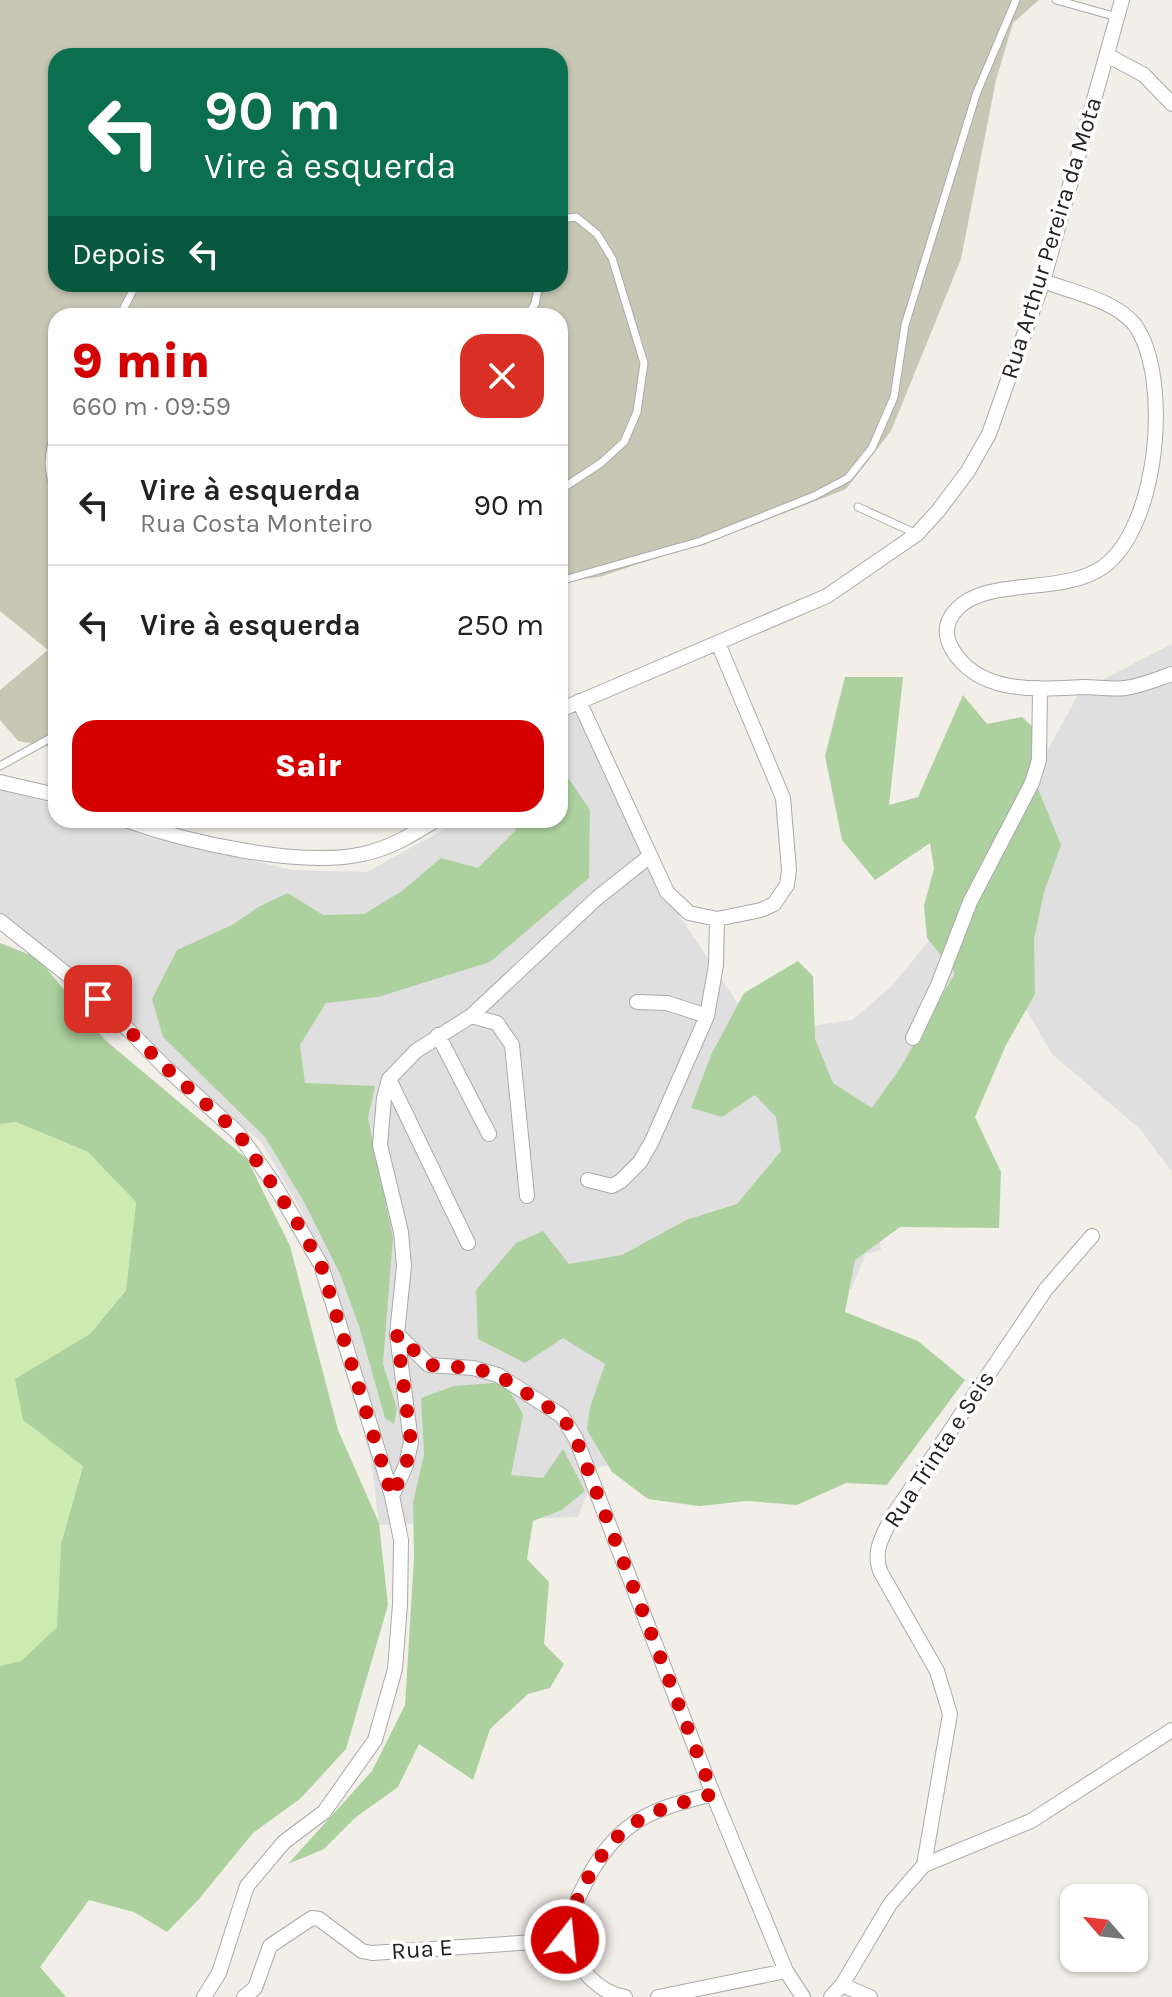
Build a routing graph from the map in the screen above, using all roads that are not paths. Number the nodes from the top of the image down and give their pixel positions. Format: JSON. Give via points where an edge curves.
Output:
{"nodes":[{"id":1,"x":1016,"y":0,"type":"edge"},
{"id":2,"x":1056,"y":0,"type":"edge"},
{"id":3,"x":1122,"y":0,"type":"edge"},
{"id":4,"x":1117,"y":17,"type":"junction"},
{"id":5,"x":1107,"y":55,"type":"junction"},
{"id":6,"x":1172,"y":104,"type":"edge"},
{"id":7,"x":568,"y":218,"type":"edge"},
{"id":8,"x":1043,"y":281,"type":"junction"},
{"id":9,"x":568,"y":485,"type":"edge"},
{"id":10,"x":858,"y":507,"type":"dead end"},
{"id":11,"x":917,"y":534,"type":"junction"},
{"id":12,"x":568,"y":579,"type":"edge"},
{"id":13,"x":718,"y":643,"type":"junction"},
{"id":14,"x":1172,"y":674,"type":"edge"},
{"id":15,"x":1040,"y":690,"type":"junction"},
{"id":16,"x":579,"y":701,"type":"junction"},
{"id":17,"x":568,"y":706,"type":"edge"},
{"id":18,"x":48,"y":739,"type":"edge"},
{"id":19,"x":0,"y":766,"type":"edge"},
{"id":20,"x":0,"y":782,"type":"edge"},
{"id":21,"x":48,"y":793,"type":"edge"},
{"id":22,"x":159,"y":828,"type":"edge"},
{"id":23,"x":422,"y":828,"type":"edge"},
{"id":24,"x":650,"y":856,"type":"junction"},
{"id":25,"x":717,"y":919,"type":"junction"},
{"id":26,"x":0,"y":921,"type":"edge"},
{"id":27,"x":637,"y":1002,"type":"dead end"},
{"id":28,"x":471,"y":1016,"type":"junction"},
{"id":29,"x":707,"y":1016,"type":"junction"},
{"id":30,"x":438,"y":1035,"type":"junction"},
{"id":31,"x":913,"y":1038,"type":"dead end"},
{"id":32,"x":389,"y":1079,"type":"junction"},
{"id":33,"x":489,"y":1134,"type":"dead end"},
{"id":34,"x":588,"y":1180,"type":"dead end"},
{"id":35,"x":527,"y":1196,"type":"dead end"},
{"id":36,"x":1092,"y":1236,"type":"dead end"},
{"id":37,"x":468,"y":1243,"type":"dead end"},
{"id":38,"x":397,"y":1334,"type":"junction"},
{"id":39,"x":392,"y":1496,"type":"junction"},
{"id":40,"x":1172,"y":1730,"type":"edge"},
{"id":41,"x":713,"y":1794,"type":"junction"},
{"id":42,"x":924,"y":1865,"type":"junction"},
{"id":43,"x":565,"y":1940,"type":"junction"},
{"id":44,"x":786,"y":1971,"type":"junction"},
{"id":45,"x":842,"y":1985,"type":"junction"},
{"id":46,"x":208,"y":1996,"type":"edge"},
{"id":47,"x":244,"y":1997,"type":"edge"},
{"id":48,"x":625,"y":1997,"type":"edge"},
{"id":49,"x":658,"y":1997,"type":"edge"},
{"id":50,"x":803,"y":1997,"type":"edge"},
{"id":51,"x":831,"y":1997,"type":"edge"},
{"id":52,"x":870,"y":1997,"type":"edge"}],
"edges":[{"from":1,"to":12,"type":"lane","via":[[977,92],[905,325],[894,397],[872,448],[848,478],[814,496],[701,541]]},
{"from":2,"to":4,"type":"lane"},
{"from":3,"to":4,"type":"street","name":"Rua Arthur Pereira da Mota"},
{"from":4,"to":5,"type":"street","name":"Rua Arthur Pereira da Mota"},
{"from":5,"to":6,"type":"street","via":[[1144,75]]},
{"from":5,"to":8,"type":"street","name":"Rua Arthur Pereira da Mota"},
{"from":7,"to":9,"type":"lane","via":[[576,217],[597,234],[612,258],[644,363],[637,412],[624,442]]},
{"from":8,"to":11,"type":"street","name":"Rua Arthur Pereira da Mota","via":[[989,434],[968,471]]},
{"from":8,"to":15,"type":"street","via":[[1116,309],[1134,324],[1145,342],[1157,401],[1156,452],[1143,510],[1130,537],[1106,565],[1086,578],[966,600],[950,616],[947,641],[961,664],[1003,684]]},
{"from":10,"to":11,"type":"lane"},
{"from":11,"to":13,"type":"street","name":"Rua Arthur Pereira da Mota","via":[[827,596]]},
{"from":13,"to":16,"type":"street","name":"Rua Arthur Pereira da Mota"},
{"from":13,"to":25,"type":"street","via":[[783,798],[789,870],[783,895],[774,904]]},
{"from":14,"to":15,"type":"street","via":[[1125,688]]},
{"from":15,"to":31,"type":"street","via":[[1039,760],[1032,783],[970,902]]},
{"from":16,"to":17,"type":"street","name":"Rua Arthur Pereira da Mota"},
{"from":16,"to":24,"type":"street"},
{"from":18,"to":19,"type":"lane"},
{"from":20,"to":21,"type":"street"},
{"from":22,"to":23,"type":"street","via":[[282,857],[316,859],[393,845]]},
{"from":24,"to":25,"type":"street","via":[[678,906],[701,918]]},
{"from":24,"to":28,"type":"street","via":[[597,898]]},
{"from":25,"to":29,"type":"street"},
{"from":26,"to":39,"type":"street","via":[[98,999],[228,1122],[274,1184],[321,1265]]},
{"from":27,"to":29,"type":"street","via":[[667,1003]]},
{"from":28,"to":30,"type":"street"},
{"from":28,"to":35,"type":"street","via":[[497,1023],[512,1045]]},
{"from":29,"to":34,"type":"street","via":[[640,1162],[612,1186]]},
{"from":30,"to":32,"type":"street"},
{"from":30,"to":33,"type":"street"},
{"from":32,"to":37,"type":"street"},
{"from":32,"to":38,"type":"street","via":[[380,1145],[401,1232]]},
{"from":36,"to":42,"type":"street","name":"Rua Trinta e Seis","via":[[1046,1289],[892,1517],[878,1547],[876,1562],[937,1671],[950,1714]]},
{"from":38,"to":39,"type":"street","via":[[411,1442]]},
{"from":38,"to":41,"type":"street","via":[[429,1365],[487,1370],[562,1416],[576,1439]]},
{"from":39,"to":46,"type":"street","via":[[401,1540],[400,1604],[395,1669],[375,1740],[324,1812],[284,1842],[247,1886]]},
{"from":40,"to":42,"type":"street","via":[[1031,1821]]},
{"from":41,"to":43,"type":"street","via":[[665,1806],[616,1835],[581,1891]]},
{"from":41,"to":44,"type":"street"},
{"from":42,"to":45,"type":"street","via":[[883,1915]]},
{"from":43,"to":47,"type":"street","name":"Rua E","via":[[372,1953],[312,1918],[270,1946],[255,1988]]},
{"from":43,"to":48,"type":"street","via":[[592,1981]]},
{"from":44,"to":49,"type":"street"},
{"from":44,"to":50,"type":"street"},
{"from":45,"to":51,"type":"street"},
{"from":45,"to":52,"type":"street"}]}
